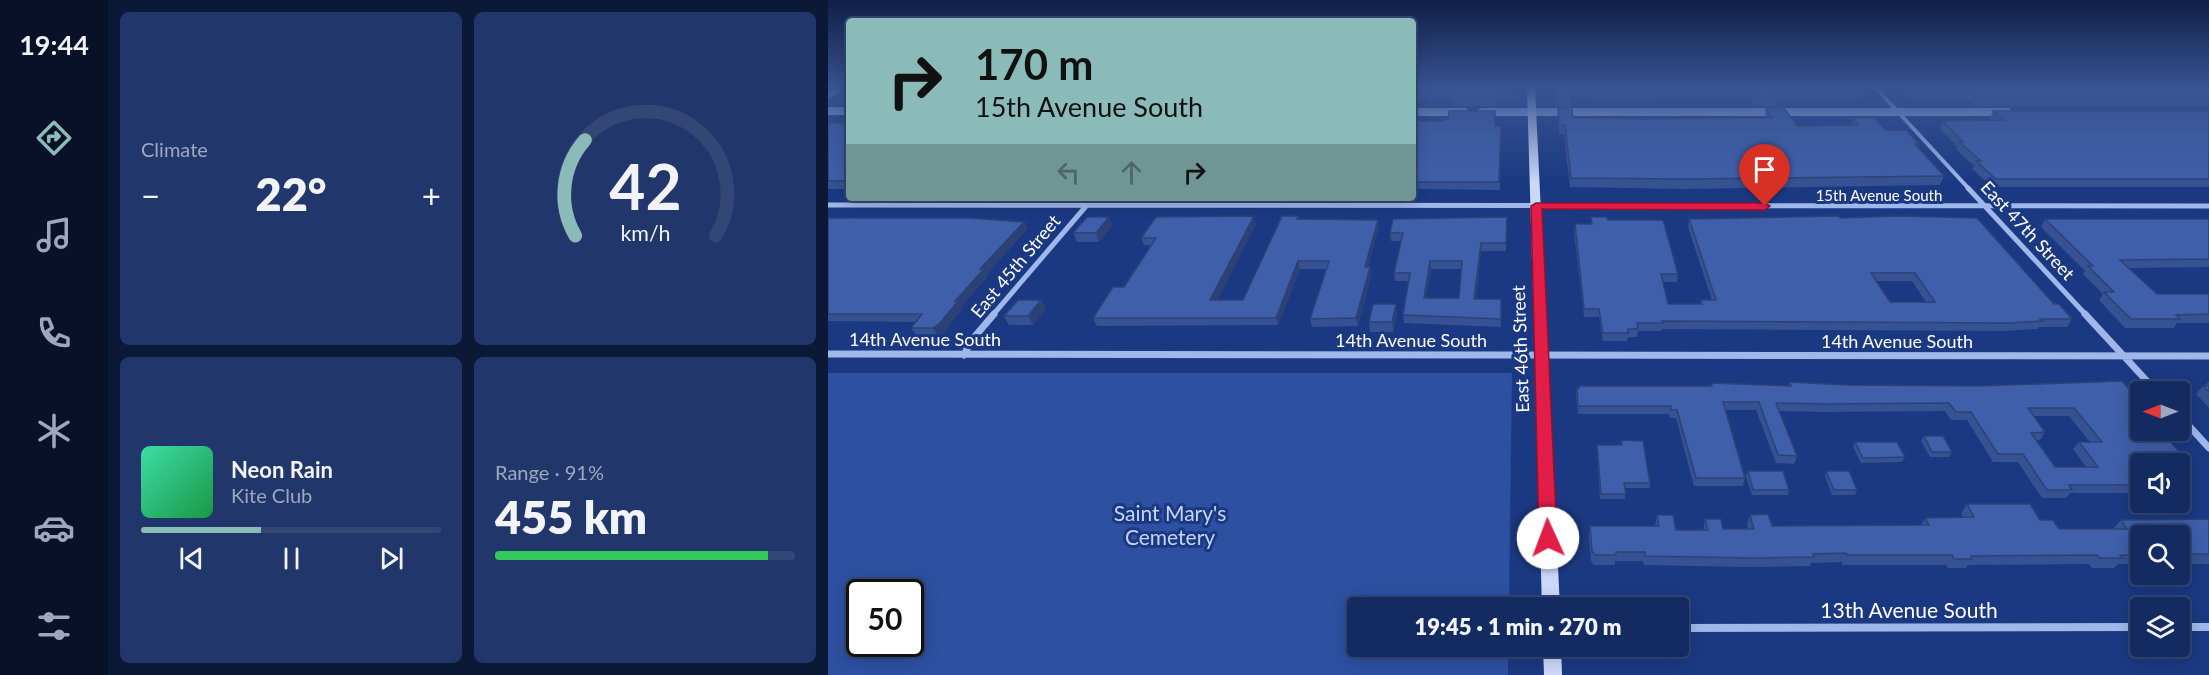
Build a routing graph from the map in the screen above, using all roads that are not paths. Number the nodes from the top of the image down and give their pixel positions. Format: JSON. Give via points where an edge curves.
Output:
{"nodes":[{"id":1,"x":1532,"y":120,"type":"edge"},
{"id":2,"x":1905,"y":120,"type":"edge"},
{"id":3,"x":1090,"y":201,"type":"edge"},
{"id":4,"x":828,"y":205,"type":"edge"},
{"id":5,"x":1087,"y":205,"type":"junction"},
{"id":6,"x":1536,"y":206,"type":"junction"},
{"id":7,"x":2209,"y":206,"type":"edge"},
{"id":8,"x":1986,"y":207,"type":"junction"},
{"id":9,"x":828,"y":354,"type":"edge"},
{"id":10,"x":964,"y":354,"type":"junction"},
{"id":11,"x":1541,"y":355,"type":"junction"},
{"id":12,"x":2124,"y":356,"type":"junction"},
{"id":13,"x":2209,"y":356,"type":"edge"},
{"id":14,"x":2147,"y":381,"type":"edge"},
{"id":15,"x":2190,"y":427,"type":"edge"},
{"id":16,"x":2209,"y":448,"type":"edge"},
{"id":17,"x":1551,"y":597,"type":"edge"},
{"id":18,"x":2130,"y":627,"type":"edge"},
{"id":19,"x":2190,"y":627,"type":"edge"},
{"id":20,"x":2209,"y":627,"type":"edge"},
{"id":21,"x":1689,"y":628,"type":"edge"},
{"id":22,"x":1552,"y":657,"type":"edge"},
{"id":23,"x":1553,"y":675,"type":"edge"}],
"edges":[{"from":1,"to":6,"type":"main road","name":"East 46th Street"},
{"from":2,"to":8,"type":"street","name":"East 47th Street"},
{"from":3,"to":5,"type":"street","name":"East 45th Street"},
{"from":4,"to":5,"type":"street","name":"15th Avenue South"},
{"from":5,"to":6,"type":"street","name":"15th Avenue South"},
{"from":5,"to":10,"type":"street","name":"East 45th Street"},
{"from":6,"to":8,"type":"street","name":"15th Avenue South"},
{"from":6,"to":11,"type":"main road","name":"East 46th Street"},
{"from":7,"to":8,"type":"street","name":"15th Avenue South"},
{"from":8,"to":12,"type":"street","name":"East 47th Street"},
{"from":9,"to":10,"type":"street","name":"14th Avenue South"},
{"from":10,"to":11,"type":"street","name":"14th Avenue South"},
{"from":11,"to":12,"type":"street","name":"14th Avenue South"},
{"from":11,"to":17,"type":"main road","name":"East 46th Street"},
{"from":12,"to":13,"type":"street","name":"14th Avenue South"},
{"from":12,"to":14,"type":"street","name":"East 47th Street"},
{"from":15,"to":16,"type":"street"},
{"from":18,"to":21,"type":"street","name":"13th Avenue South"},
{"from":19,"to":20,"type":"street"},
{"from":22,"to":23,"type":"main road"}]}
